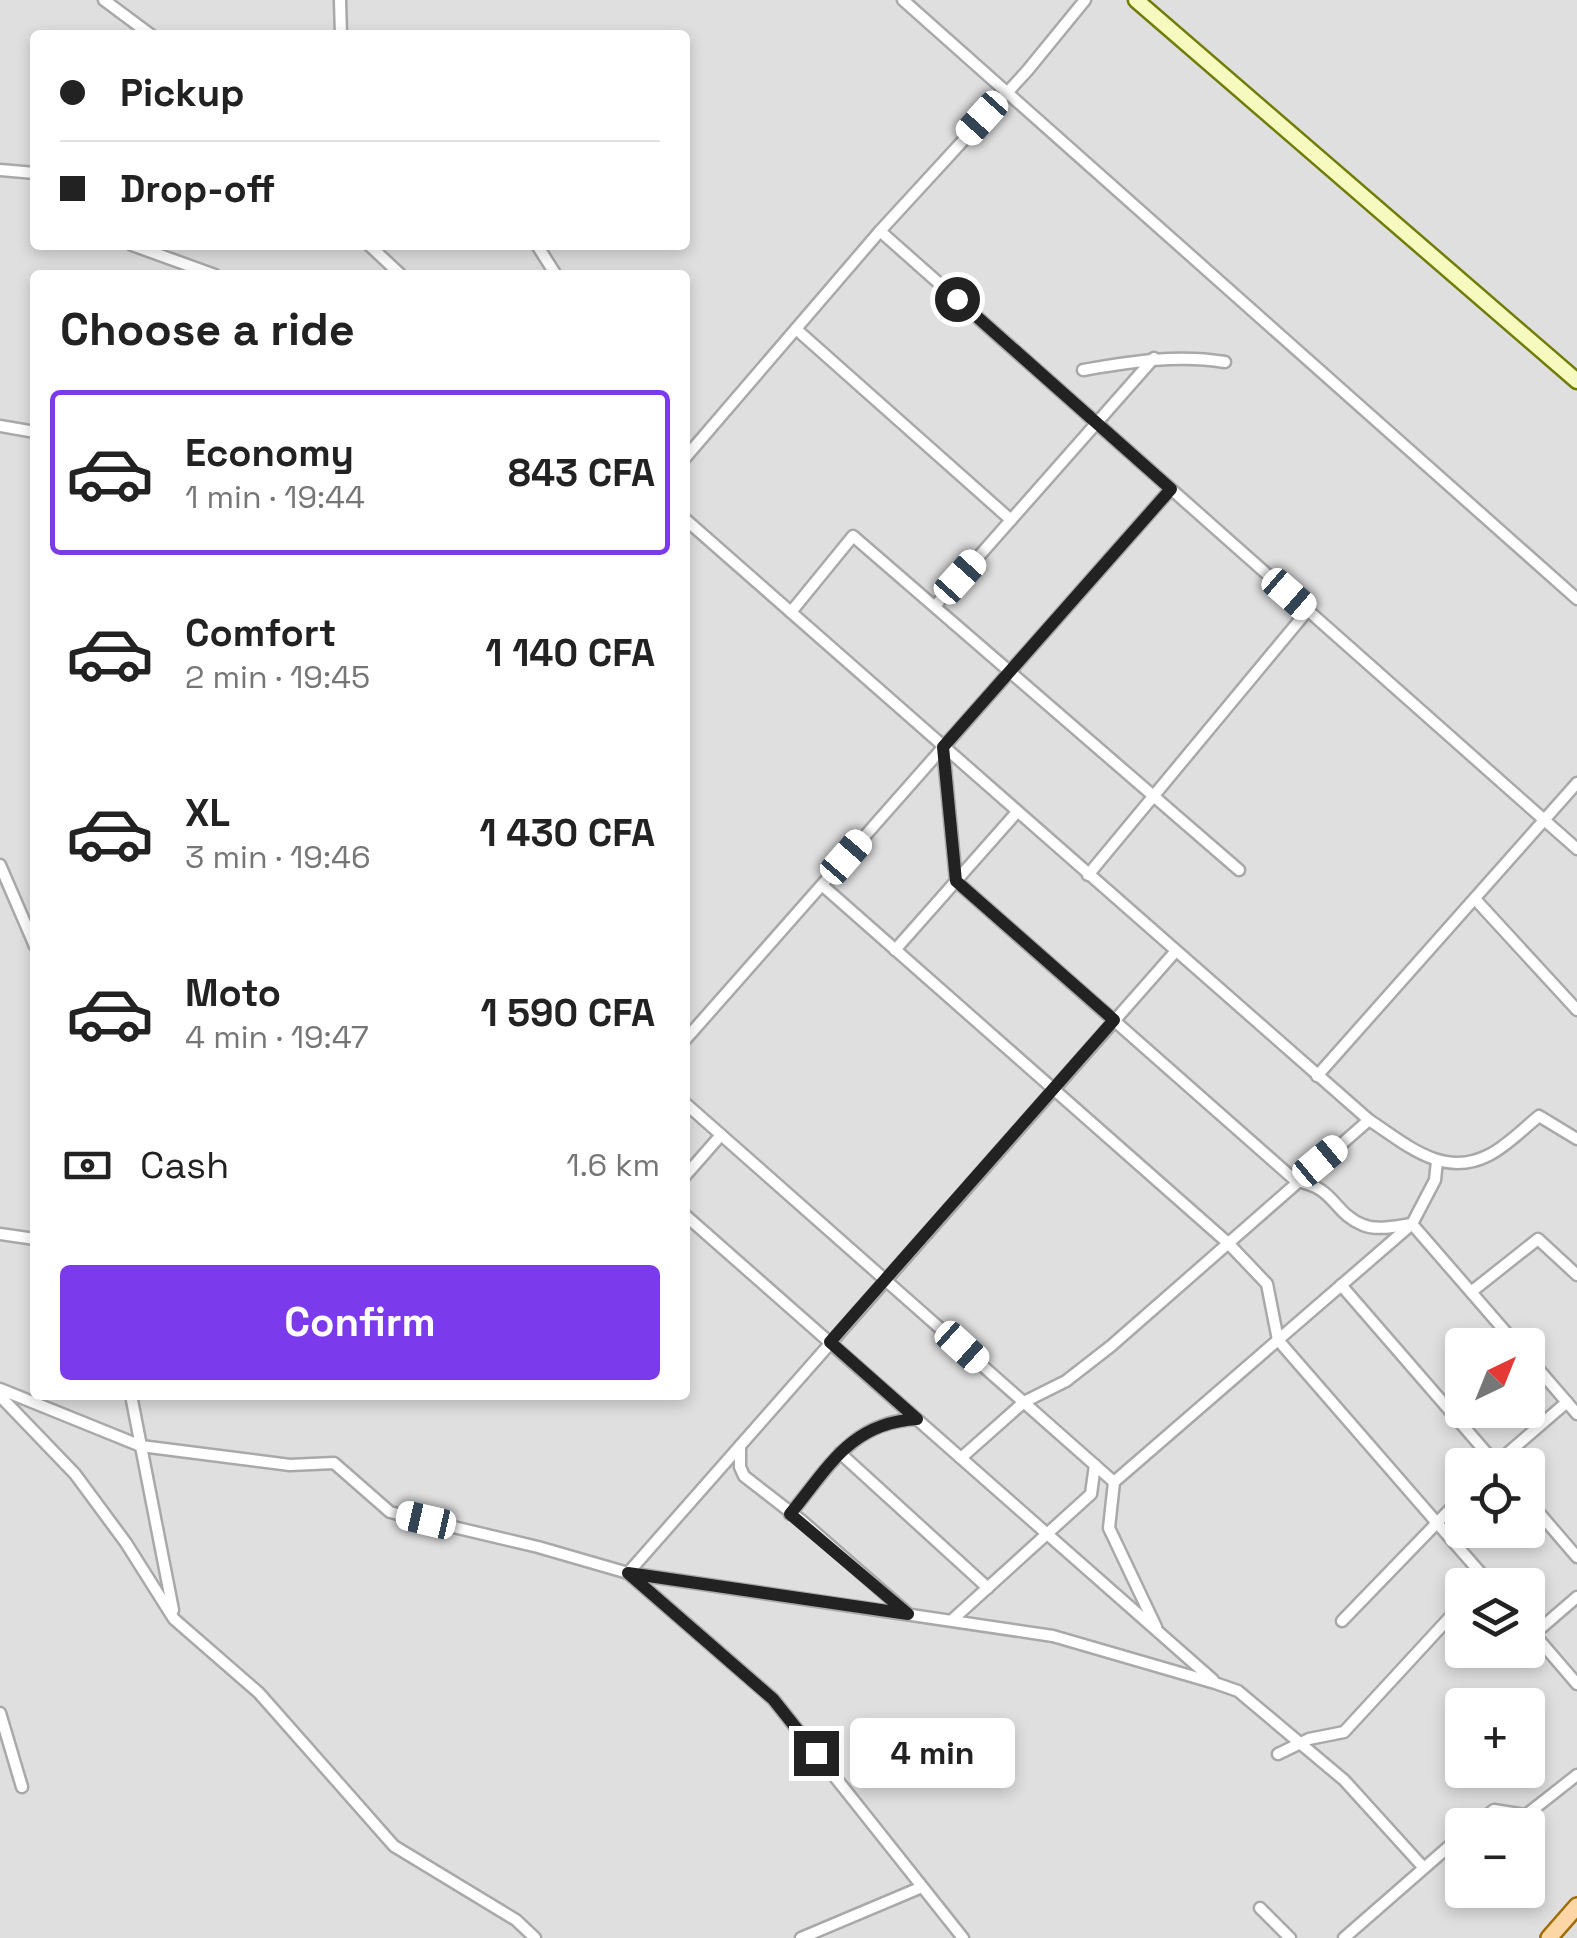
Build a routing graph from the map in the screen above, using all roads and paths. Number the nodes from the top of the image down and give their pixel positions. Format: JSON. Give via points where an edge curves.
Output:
{"nodes":[{"id":1,"x":104,"y":0,"type":"edge"},
{"id":2,"x":340,"y":0,"type":"edge"},
{"id":3,"x":903,"y":0,"type":"edge"},
{"id":4,"x":1085,"y":0,"type":"edge"},
{"id":5,"x":1136,"y":0,"type":"edge"},
{"id":6,"x":143,"y":30,"type":"edge"},
{"id":7,"x":341,"y":30,"type":"edge"},
{"id":8,"x":1008,"y":91,"type":"junction"},
{"id":9,"x":0,"y":170,"type":"edge"},
{"id":10,"x":30,"y":173,"type":"edge"},
{"id":11,"x":880,"y":230,"type":"junction"},
{"id":12,"x":145,"y":250,"type":"edge"},
{"id":13,"x":374,"y":250,"type":"edge"},
{"id":14,"x":202,"y":270,"type":"edge"},
{"id":15,"x":396,"y":270,"type":"edge"},
{"id":16,"x":796,"y":330,"type":"junction"},
{"id":17,"x":1154,"y":358,"type":"junction"},
{"id":18,"x":1225,"y":362,"type":"dead end"},
{"id":19,"x":1083,"y":370,"type":"dead end"},
{"id":20,"x":1577,"y":381,"type":"edge"},
{"id":21,"x":1097,"y":423,"type":"junction"},
{"id":22,"x":0,"y":426,"type":"edge"},
{"id":23,"x":30,"y":431,"type":"edge"},
{"id":24,"x":690,"y":452,"type":"edge"},
{"id":25,"x":1171,"y":489,"type":"junction"},
{"id":26,"x":1010,"y":520,"type":"junction"},
{"id":27,"x":690,"y":523,"type":"edge"},
{"id":28,"x":1577,"y":599,"type":"edge"},
{"id":29,"x":934,"y":606,"type":"junction"},
{"id":30,"x":1308,"y":610,"type":"junction"},
{"id":31,"x":791,"y":612,"type":"junction"},
{"id":32,"x":1009,"y":672,"type":"junction"},
{"id":33,"x":943,"y":747,"type":"junction"},
{"id":34,"x":1577,"y":783,"type":"edge"},
{"id":35,"x":1153,"y":797,"type":"junction"},
{"id":36,"x":1017,"y":812,"type":"junction"},
{"id":37,"x":1545,"y":820,"type":"junction"},
{"id":38,"x":1577,"y":850,"type":"edge"},
{"id":39,"x":0,"y":865,"type":"edge"},
{"id":40,"x":1239,"y":870,"type":"dead end"},
{"id":41,"x":1088,"y":875,"type":"junction"},
{"id":42,"x":956,"y":881,"type":"junction"},
{"id":43,"x":822,"y":885,"type":"junction"},
{"id":44,"x":1475,"y":899,"type":"junction"},
{"id":45,"x":30,"y":934,"type":"edge"},
{"id":46,"x":896,"y":950,"type":"junction"},
{"id":47,"x":1175,"y":952,"type":"junction"},
{"id":48,"x":1577,"y":1010,"type":"edge"},
{"id":49,"x":1114,"y":1020,"type":"junction"},
{"id":50,"x":690,"y":1034,"type":"edge"},
{"id":51,"x":1317,"y":1076,"type":"junction"},
{"id":52,"x":1054,"y":1089,"type":"junction"},
{"id":53,"x":690,"y":1107,"type":"edge"},
{"id":54,"x":1368,"y":1120,"type":"junction"},
{"id":55,"x":721,"y":1135,"type":"junction"},
{"id":56,"x":1577,"y":1139,"type":"edge"},
{"id":57,"x":1437,"y":1161,"type":"junction"},
{"id":58,"x":690,"y":1170,"type":"edge"},
{"id":59,"x":1296,"y":1181,"type":"junction"},
{"id":60,"x":690,"y":1218,"type":"edge"},
{"id":61,"x":1412,"y":1224,"type":"junction"},
{"id":62,"x":0,"y":1234,"type":"edge"},
{"id":63,"x":30,"y":1238,"type":"edge"},
{"id":64,"x":1228,"y":1243,"type":"junction"},
{"id":65,"x":1577,"y":1276,"type":"edge"},
{"id":66,"x":885,"y":1280,"type":"junction"},
{"id":67,"x":1341,"y":1285,"type":"junction"},
{"id":68,"x":1471,"y":1292,"type":"junction"},
{"id":69,"x":1502,"y":1328,"type":"edge"},
{"id":70,"x":1278,"y":1340,"type":"junction"},
{"id":71,"x":830,"y":1342,"type":"junction"},
{"id":72,"x":1545,"y":1377,"type":"edge"},
{"id":73,"x":0,"y":1389,"type":"edge"},
{"id":74,"x":0,"y":1396,"type":"edge"},
{"id":75,"x":132,"y":1400,"type":"edge"},
{"id":76,"x":1024,"y":1402,"type":"junction"},
{"id":77,"x":1566,"y":1402,"type":"junction"},
{"id":78,"x":1577,"y":1414,"type":"edge"},
{"id":79,"x":917,"y":1419,"type":"junction"},
{"id":80,"x":740,"y":1444,"type":"junction"},
{"id":81,"x":141,"y":1446,"type":"junction"},
{"id":82,"x":1481,"y":1448,"type":"edge"},
{"id":83,"x":1515,"y":1448,"type":"edge"},
{"id":84,"x":840,"y":1453,"type":"junction"},
{"id":85,"x":961,"y":1458,"type":"junction"},
{"id":86,"x":1094,"y":1465,"type":"junction"},
{"id":87,"x":1114,"y":1482,"type":"junction"},
{"id":88,"x":790,"y":1514,"type":"junction"},
{"id":89,"x":1445,"y":1515,"type":"edge"},
{"id":90,"x":1545,"y":1520,"type":"edge"},
{"id":91,"x":1437,"y":1523,"type":"junction"},
{"id":92,"x":1047,"y":1534,"type":"junction"},
{"id":93,"x":1577,"y":1557,"type":"edge"},
{"id":94,"x":1473,"y":1568,"type":"edge"},
{"id":95,"x":628,"y":1573,"type":"junction"},
{"id":96,"x":988,"y":1588,"type":"junction"},
{"id":97,"x":1577,"y":1597,"type":"edge"},
{"id":98,"x":908,"y":1614,"type":"junction"},
{"id":99,"x":174,"y":1619,"type":"junction"},
{"id":100,"x":952,"y":1620,"type":"junction"},
{"id":101,"x":1342,"y":1621,"type":"dead end"},
{"id":102,"x":1545,"y":1621,"type":"edge"},
{"id":103,"x":1445,"y":1622,"type":"edge"},
{"id":104,"x":1158,"y":1632,"type":"junction"},
{"id":105,"x":1545,"y":1647,"type":"edge"},
{"id":106,"x":1215,"y":1682,"type":"junction"},
{"id":107,"x":1577,"y":1684,"type":"edge"},
{"id":108,"x":0,"y":1713,"type":"edge"},
{"id":109,"x":1301,"y":1743,"type":"junction"},
{"id":110,"x":1278,"y":1754,"type":"dead end"},
{"id":111,"x":1577,"y":1776,"type":"edge"},
{"id":112,"x":22,"y":1787,"type":"dead end"},
{"id":113,"x":1536,"y":1808,"type":"edge"},
{"id":114,"x":1445,"y":1849,"type":"edge"},
{"id":115,"x":1424,"y":1866,"type":"junction"},
{"id":116,"x":922,"y":1887,"type":"junction"},
{"id":117,"x":1577,"y":1906,"type":"edge"},
{"id":118,"x":1260,"y":1908,"type":"dead end"},
{"id":119,"x":832,"y":1933,"type":"edge"},
{"id":120,"x":535,"y":1938,"type":"edge"},
{"id":121,"x":801,"y":1938,"type":"edge"},
{"id":122,"x":963,"y":1938,"type":"edge"},
{"id":123,"x":1290,"y":1938,"type":"edge"},
{"id":124,"x":1344,"y":1938,"type":"edge"},
{"id":125,"x":1549,"y":1938,"type":"edge"}],
"edges":[{"from":1,"to":6,"type":"street"},
{"from":2,"to":7,"type":"street"},
{"from":3,"to":8,"type":"street"},
{"from":4,"to":8,"type":"street"},
{"from":5,"to":20,"type":"main road"},
{"from":8,"to":11,"type":"street"},
{"from":8,"to":28,"type":"street"},
{"from":9,"to":10,"type":"street"},
{"from":11,"to":16,"type":"street"},
{"from":11,"to":21,"type":"street"},
{"from":12,"to":14,"type":"street"},
{"from":13,"to":15,"type":"street"},
{"from":16,"to":24,"type":"street"},
{"from":16,"to":26,"type":"street"},
{"from":17,"to":18,"type":"street"},
{"from":17,"to":19,"type":"street"},
{"from":17,"to":21,"type":"street"},
{"from":21,"to":25,"type":"street"},
{"from":21,"to":26,"type":"street"},
{"from":22,"to":23,"type":"street"},
{"from":25,"to":30,"type":"street"},
{"from":25,"to":32,"type":"street"},
{"from":26,"to":29,"type":"street"},
{"from":27,"to":31,"type":"street"},
{"from":29,"to":31,"type":"street","via":[[852,536]]},
{"from":29,"to":32,"type":"street"},
{"from":30,"to":35,"type":"street"},
{"from":30,"to":37,"type":"street"},
{"from":31,"to":33,"type":"street"},
{"from":32,"to":33,"type":"street"},
{"from":32,"to":35,"type":"street"},
{"from":33,"to":36,"type":"street"},
{"from":33,"to":42,"type":"street"},
{"from":33,"to":43,"type":"street"},
{"from":34,"to":37,"type":"street"},
{"from":35,"to":40,"type":"street"},
{"from":35,"to":41,"type":"street"},
{"from":36,"to":41,"type":"street"},
{"from":36,"to":42,"type":"street"},
{"from":37,"to":38,"type":"street"},
{"from":37,"to":44,"type":"street"},
{"from":39,"to":45,"type":"street"},
{"from":41,"to":47,"type":"street"},
{"from":42,"to":46,"type":"street"},
{"from":42,"to":49,"type":"street"},
{"from":43,"to":46,"type":"street"},
{"from":43,"to":50,"type":"street"},
{"from":44,"to":48,"type":"street"},
{"from":44,"to":51,"type":"street"},
{"from":46,"to":52,"type":"street"},
{"from":47,"to":49,"type":"street"},
{"from":47,"to":51,"type":"street"},
{"from":49,"to":52,"type":"street"},
{"from":49,"to":59,"type":"street"},
{"from":51,"to":54,"type":"street"},
{"from":52,"to":64,"type":"street"},
{"from":52,"to":66,"type":"street"},
{"from":53,"to":55,"type":"street"},
{"from":54,"to":57,"type":"street"},
{"from":54,"to":59,"type":"street"},
{"from":55,"to":58,"type":"street"},
{"from":55,"to":66,"type":"street"},
{"from":56,"to":57,"type":"street","via":[[1539,1116],[1490,1155],[1459,1165]]},
{"from":57,"to":61,"type":"street","via":[[1436,1180]]},
{"from":59,"to":61,"type":"street","via":[[1318,1184],[1361,1224]]},
{"from":59,"to":64,"type":"street"},
{"from":60,"to":71,"type":"street"},
{"from":61,"to":67,"type":"street"},
{"from":61,"to":68,"type":"street"},
{"from":62,"to":63,"type":"street"},
{"from":64,"to":70,"type":"street","via":[[1267,1284]]},
{"from":64,"to":76,"type":"street","via":[[1110,1346]]},
{"from":65,"to":68,"type":"street","via":[[1538,1240]]},
{"from":66,"to":71,"type":"street"},
{"from":66,"to":76,"type":"street"},
{"from":67,"to":70,"type":"street"},
{"from":67,"to":82,"type":"street"},
{"from":68,"to":69,"type":"street"},
{"from":70,"to":87,"type":"street"},
{"from":70,"to":91,"type":"street"},
{"from":71,"to":79,"type":"street"},
{"from":71,"to":80,"type":"street"},
{"from":72,"to":77,"type":"street"},
{"from":73,"to":81,"type":"street"},
{"from":74,"to":99,"type":"street","via":[[75,1474]]},
{"from":75,"to":81,"type":"street"},
{"from":76,"to":85,"type":"street"},
{"from":76,"to":86,"type":"street"},
{"from":77,"to":78,"type":"street"},
{"from":77,"to":83,"type":"street"},
{"from":79,"to":84,"type":"street","via":[[873,1427]]},
{"from":79,"to":85,"type":"street"},
{"from":80,"to":88,"type":"street","via":[[744,1476]]},
{"from":80,"to":95,"type":"street"},
{"from":81,"to":95,"type":"street","via":[[334,1463],[390,1512]]},
{"from":81,"to":99,"type":"street"},
{"from":84,"to":88,"type":"street"},
{"from":84,"to":96,"type":"street"},
{"from":85,"to":92,"type":"street"},
{"from":86,"to":87,"type":"street"},
{"from":86,"to":92,"type":"street","via":[[1090,1494]]},
{"from":87,"to":104,"type":"street","via":[[1109,1528]]},
{"from":88,"to":98,"type":"street"},
{"from":89,"to":91,"type":"street"},
{"from":90,"to":93,"type":"street"},
{"from":91,"to":94,"type":"street"},
{"from":91,"to":101,"type":"street"},
{"from":92,"to":96,"type":"street"},
{"from":92,"to":104,"type":"street"},
{"from":95,"to":98,"type":"street"},
{"from":95,"to":116,"type":"street","via":[[773,1699]]},
{"from":96,"to":100,"type":"street"},
{"from":97,"to":102,"type":"street"},
{"from":98,"to":100,"type":"street"},
{"from":99,"to":120,"type":"street","via":[[259,1693],[394,1846]]},
{"from":100,"to":106,"type":"street","via":[[1053,1636]]},
{"from":103,"to":109,"type":"street","via":[[1344,1732]]},
{"from":104,"to":106,"type":"street"},
{"from":105,"to":107,"type":"street"},
{"from":106,"to":109,"type":"street","via":[[1238,1691]]},
{"from":108,"to":112,"type":"street"},
{"from":109,"to":110,"type":"street"},
{"from":109,"to":115,"type":"street"},
{"from":111,"to":113,"type":"street"},
{"from":114,"to":115,"type":"street"},
{"from":115,"to":124,"type":"street"},
{"from":116,"to":119,"type":"street"},
{"from":116,"to":122,"type":"street"},
{"from":117,"to":125,"type":"main road"},
{"from":118,"to":123,"type":"street"},
{"from":119,"to":121,"type":"street"}]}
